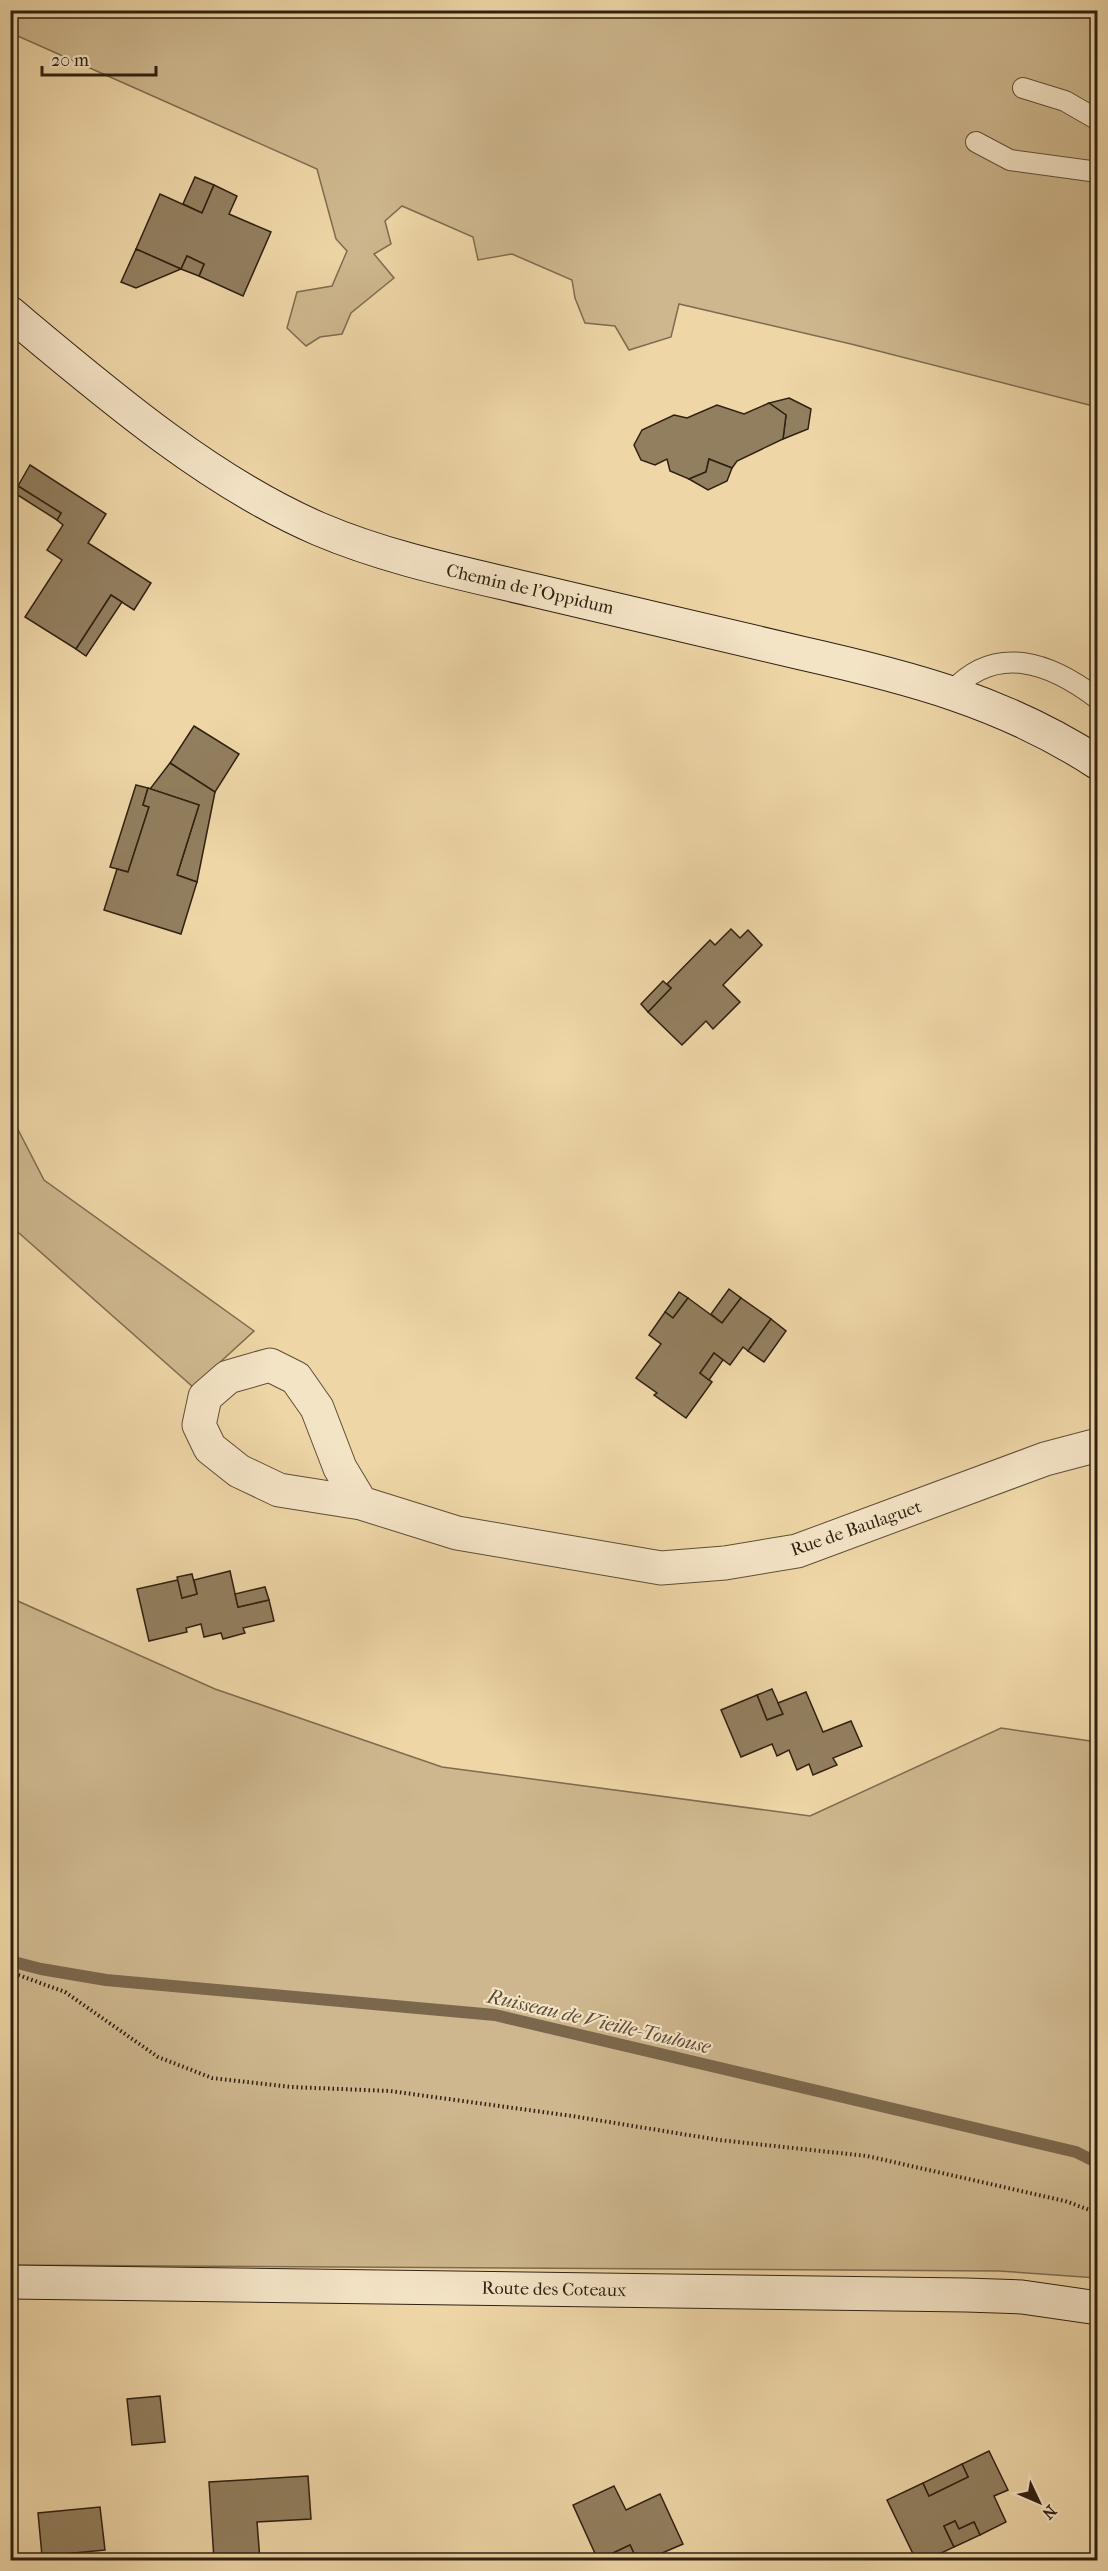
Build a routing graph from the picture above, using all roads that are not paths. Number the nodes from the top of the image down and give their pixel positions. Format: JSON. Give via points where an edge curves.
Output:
{"nodes":[{"id":1,"x":1023,"y":88,"type":"dead end"},
{"id":2,"x":1098,"y":120,"type":"edge"},
{"id":3,"x":976,"y":142,"type":"dead end"},
{"id":4,"x":1098,"y":172,"type":"edge"},
{"id":5,"x":10,"y":313,"type":"edge"},
{"id":6,"x":951,"y":692,"type":"junction"},
{"id":7,"x":1098,"y":699,"type":"edge"},
{"id":8,"x":1098,"y":763,"type":"edge"},
{"id":9,"x":1098,"y":1445,"type":"edge"},
{"id":10,"x":361,"y":1503,"type":"junction"},
{"id":11,"x":10,"y":2282,"type":"edge"},
{"id":12,"x":1098,"y":2308,"type":"edge"}],
"edges":[{"from":1,"to":2,"type":"lane","via":[[1065,101]]},
{"from":3,"to":4,"type":"lane","via":[[1010,160]]},
{"from":5,"to":6,"type":"street","name":"Chemin de l'Oppidum","via":[[188,454],[319,529],[388,554],[472,576],[870,669]]},
{"from":6,"to":7,"type":"lane","via":[[966,676],[1003,662],[1047,668]]},
{"from":6,"to":8,"type":"street","name":"Chemin de l'Oppidum","via":[[986,704]]},
{"from":9,"to":10,"type":"street","name":"Rue de Baulaguet","via":[[1046,1459],[797,1551],[725,1563],[661,1568],[457,1533]]},
{"from":10,"to":10,"type":"street","name":"Rue de Baulaguet","via":[[279,1490],[239,1471],[210,1448],[199,1425],[205,1397],[228,1377],[270,1365],[296,1378],[317,1408],[340,1468]]},
{"from":11,"to":12,"type":"street","name":"Route des Coteaux","via":[[954,2295],[1023,2297]]}]}
